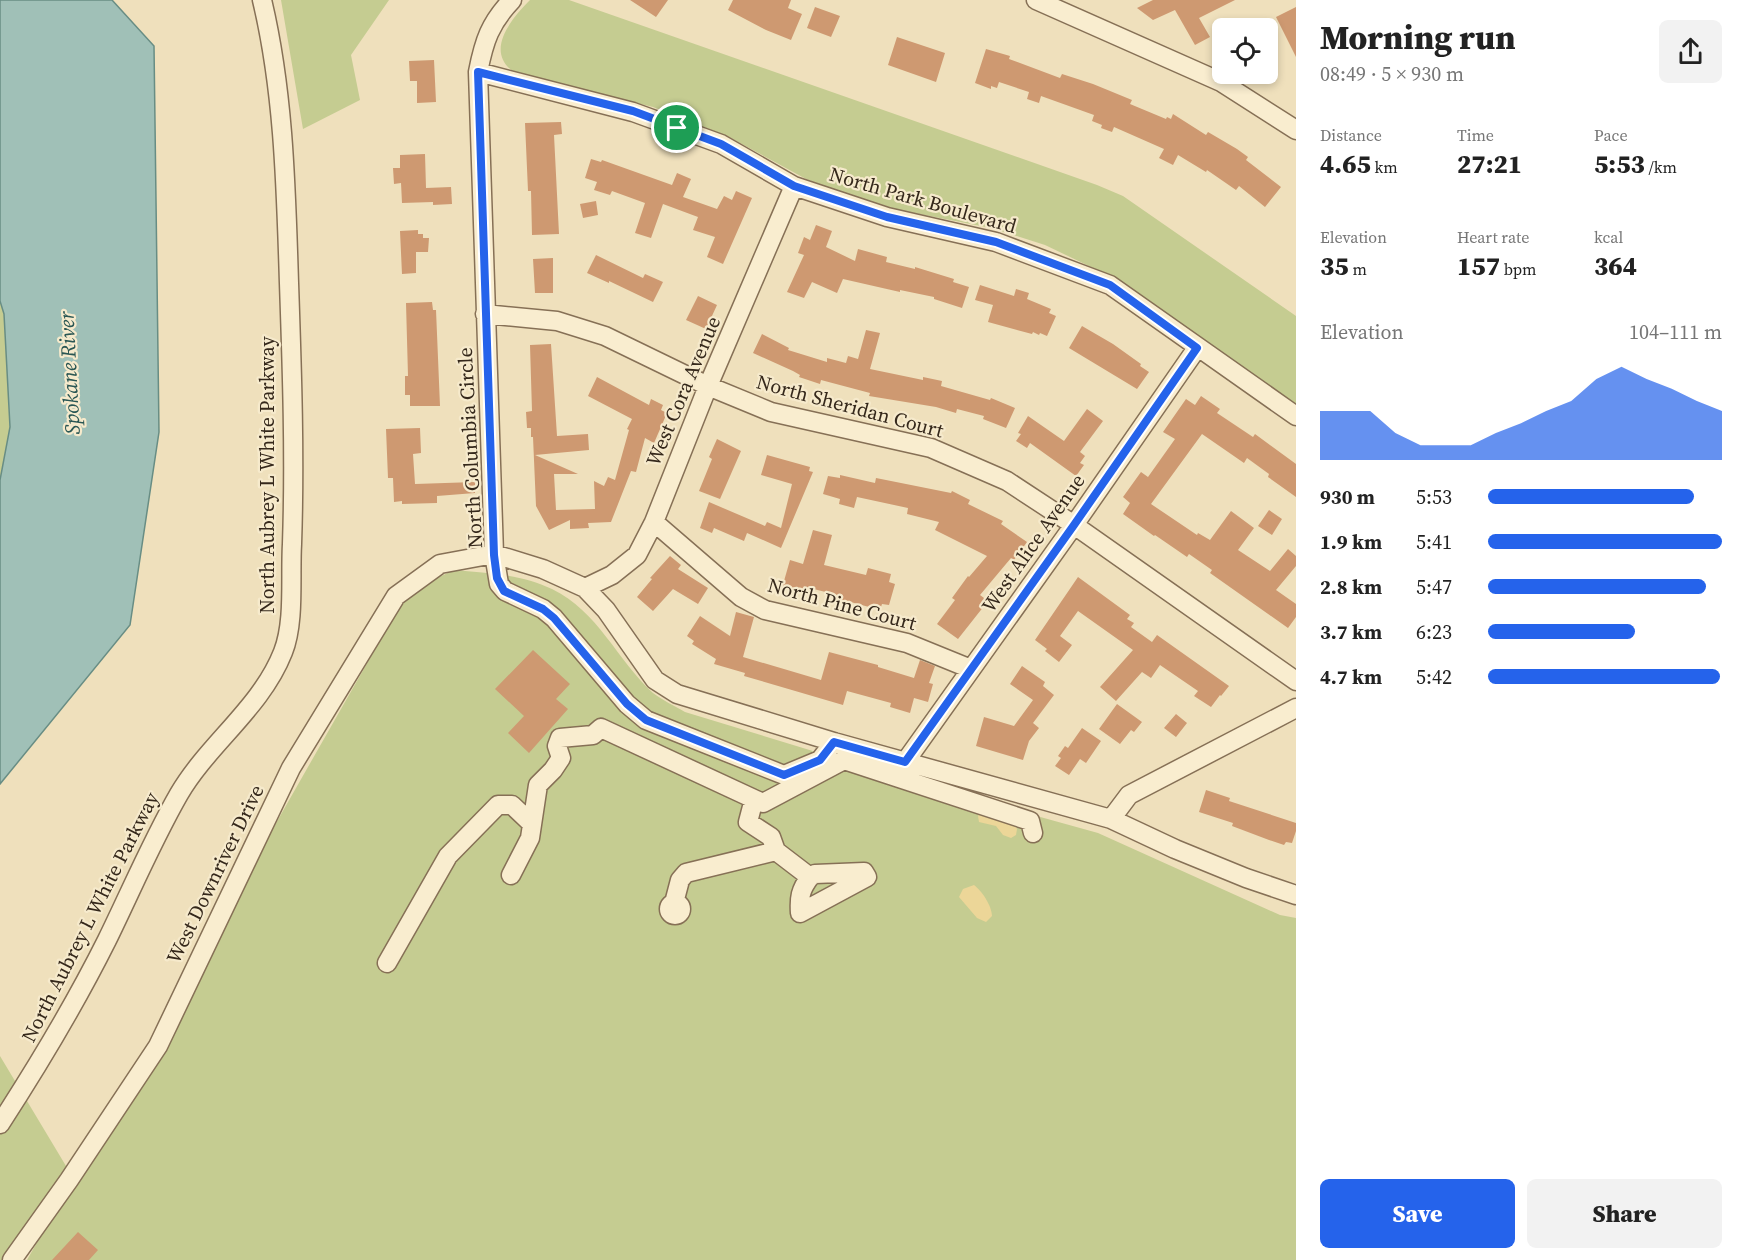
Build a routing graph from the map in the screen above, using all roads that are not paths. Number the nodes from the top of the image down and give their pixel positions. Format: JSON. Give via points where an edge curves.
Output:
{"nodes":[{"id":1,"x":262,"y":0,"type":"edge"},
{"id":2,"x":512,"y":0,"type":"edge"},
{"id":3,"x":1039,"y":0,"type":"edge"},
{"id":4,"x":478,"y":72,"type":"junction"},
{"id":5,"x":1296,"y":130,"type":"edge"},
{"id":6,"x":794,"y":186,"type":"junction"},
{"id":7,"x":486,"y":314,"type":"junction"},
{"id":8,"x":1197,"y":348,"type":"junction"},
{"id":9,"x":708,"y":386,"type":"junction"},
{"id":10,"x":1296,"y":416,"type":"edge"},
{"id":11,"x":654,"y":522,"type":"junction"},
{"id":12,"x":1074,"y":525,"type":"junction"},
{"id":13,"x":494,"y":555,"type":"junction"},
{"id":14,"x":585,"y":588,"type":"junction"},
{"id":15,"x":971,"y":669,"type":"junction"},
{"id":16,"x":1296,"y":681,"type":"edge"},
{"id":17,"x":1296,"y":708,"type":"edge"},
{"id":18,"x":834,"y":742,"type":"junction"},
{"id":19,"x":905,"y":762,"type":"junction"},
{"id":20,"x":754,"y":799,"type":"junction"},
{"id":21,"x":1111,"y":819,"type":"junction"},
{"id":22,"x":532,"y":824,"type":"junction"},
{"id":23,"x":1033,"y":833,"type":"dead end"},
{"id":24,"x":776,"y":851,"type":"junction"},
{"id":25,"x":512,"y":875,"type":"dead end"},
{"id":26,"x":810,"y":878,"type":"dead end"},
{"id":27,"x":1296,"y":895,"type":"edge"},
{"id":28,"x":674,"y":903,"type":"dead end"},
{"id":29,"x":387,"y":963,"type":"dead end"},
{"id":30,"x":0,"y":1124,"type":"edge"},
{"id":31,"x":12,"y":1260,"type":"edge"}],
"edges":[{"from":1,"to":30,"type":"street","name":"North Aubrey L White Parkway","via":[[272,41],[286,172],[293,513],[290,614],[284,649],[271,678],[181,791],[50,1046]]},
{"from":2,"to":4,"type":"street","name":"North Columbia Circle","via":[[497,16],[484,41]]},
{"from":3,"to":5,"type":"street","via":[[1221,82]]},
{"from":4,"to":6,"type":"street","name":"North Park Boulevard","via":[[633,111],[721,144]]},
{"from":4,"to":7,"type":"street","name":"North Columbia Circle"},
{"from":6,"to":8,"type":"street","name":"North Park Boulevard","via":[[887,217],[996,242],[1110,285]]},
{"from":6,"to":9,"type":"street","name":"West Cora Avenue"},
{"from":7,"to":9,"type":"street","name":"North Sheridan Court","via":[[557,321],[606,336]]},
{"from":7,"to":13,"type":"street","name":"North Columbia Circle"},
{"from":8,"to":10,"type":"street","name":"North Park Boulevard"},
{"from":8,"to":12,"type":"street","name":"West Alice Avenue"},
{"from":9,"to":11,"type":"street","name":"West Cora Avenue"},
{"from":9,"to":12,"type":"street","name":"North Sheridan Court","via":[[771,412],[931,448],[1007,481]]},
{"from":11,"to":14,"type":"street","name":"West Cora Avenue","via":[[636,555],[612,575]]},
{"from":11,"to":15,"type":"street","name":"North Pine Court","via":[[741,597],[765,610],[906,643]]},
{"from":12,"to":15,"type":"street","name":"West Alice Avenue"},
{"from":12,"to":16,"type":"street","name":"North Sheridan Court"},
{"from":13,"to":14,"type":"street","name":"North Columbia Circle","via":[[543,569]]},
{"from":13,"to":18,"type":"street","via":[[497,578],[504,591],[554,618],[627,704],[646,720],[784,775],[820,760]]},
{"from":13,"to":31,"type":"street","name":"West Downriver Drive","via":[[440,564],[396,596],[291,768],[158,1046]]},
{"from":14,"to":18,"type":"street","name":"North Columbia Circle","via":[[606,610],[655,680],[677,694]]},
{"from":15,"to":19,"type":"street","name":"West Alice Avenue"},
{"from":17,"to":21,"type":"street","via":[[1129,795]]},
{"from":18,"to":19,"type":"street","name":"North Columbia Circle"},
{"from":19,"to":21,"type":"street","name":"North Columbia Circle"},
{"from":20,"to":22,"type":"street","via":[[602,728],[593,735],[560,738],[557,746],[561,758],[538,785]]},
{"from":20,"to":23,"type":"street","via":[[763,802],[844,760],[1030,821]]},
{"from":20,"to":24,"type":"street","via":[[748,822],[771,837]]},
{"from":21,"to":27,"type":"street","name":"North Columbia Circle","via":[[1175,849]]},
{"from":22,"to":25,"type":"street","via":[[530,838]]},
{"from":22,"to":29,"type":"street","via":[[512,805],[498,805],[474,828],[448,856]]},
{"from":24,"to":26,"type":"street"},
{"from":24,"to":28,"type":"street","via":[[686,873]]}]}
